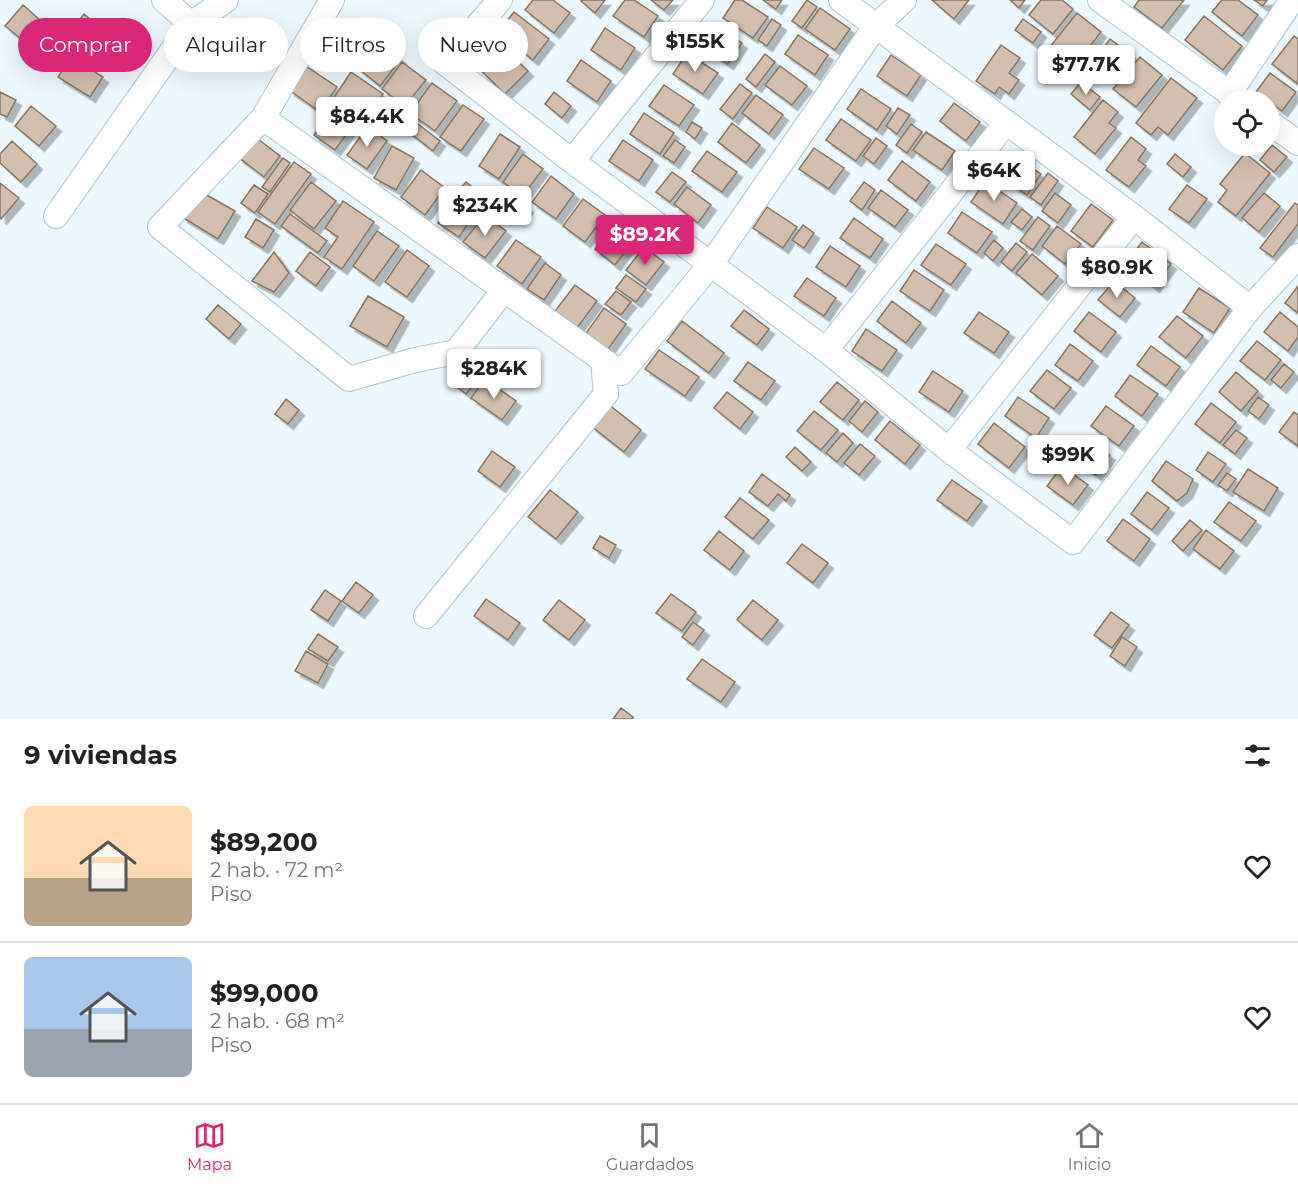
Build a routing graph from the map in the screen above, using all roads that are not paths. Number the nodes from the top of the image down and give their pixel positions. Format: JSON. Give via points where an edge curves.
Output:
{"nodes":[{"id":1,"x":164,"y":0,"type":"edge"},
{"id":2,"x":226,"y":0,"type":"edge"},
{"id":3,"x":332,"y":0,"type":"edge"},
{"id":4,"x":500,"y":0,"type":"edge"},
{"id":5,"x":702,"y":0,"type":"edge"},
{"id":6,"x":841,"y":0,"type":"edge"},
{"id":7,"x":904,"y":0,"type":"edge"},
{"id":8,"x":1100,"y":0,"type":"edge"},
{"id":9,"x":1292,"y":0,"type":"edge"},
{"id":10,"x":184,"y":18,"type":"edge"},
{"id":11,"x":200,"y":18,"type":"edge"},
{"id":12,"x":875,"y":27,"type":"junction"},
{"id":13,"x":164,"y":62,"type":"edge"},
{"id":14,"x":1224,"y":90,"type":"edge"},
{"id":15,"x":1238,"y":90,"type":"edge"},
{"id":16,"x":263,"y":118,"type":"junction"},
{"id":17,"x":1006,"y":123,"type":"junction"},
{"id":18,"x":1280,"y":130,"type":"edge"},
{"id":19,"x":1298,"y":143,"type":"edge"},
{"id":20,"x":572,"y":161,"type":"junction"},
{"id":21,"x":56,"y":216,"type":"dead end"},
{"id":22,"x":1134,"y":217,"type":"junction"},
{"id":23,"x":1298,"y":256,"type":"edge"},
{"id":24,"x":711,"y":264,"type":"junction"},
{"id":25,"x":504,"y":290,"type":"junction"},
{"id":26,"x":1250,"y":309,"type":"junction"},
{"id":27,"x":826,"y":350,"type":"junction"},
{"id":28,"x":603,"y":360,"type":"junction"},
{"id":29,"x":948,"y":450,"type":"junction"},
{"id":30,"x":426,"y":616,"type":"dead end"}],
"edges":[{"from":1,"to":10,"type":"street"},
{"from":2,"to":11,"type":"street"},
{"from":3,"to":16,"type":"street"},
{"from":4,"to":20,"type":"street","via":[[446,63]]},
{"from":5,"to":20,"type":"street"},
{"from":6,"to":12,"type":"street"},
{"from":7,"to":12,"type":"street"},
{"from":8,"to":14,"type":"street"},
{"from":9,"to":15,"type":"street"},
{"from":12,"to":17,"type":"street"},
{"from":12,"to":24,"type":"street"},
{"from":13,"to":21,"type":"street"},
{"from":16,"to":25,"type":"street"},
{"from":16,"to":25,"type":"street","via":[[160,227],[349,379],[456,352]]},
{"from":17,"to":22,"type":"street"},
{"from":17,"to":27,"type":"street"},
{"from":18,"to":19,"type":"street"},
{"from":20,"to":24,"type":"street"},
{"from":22,"to":26,"type":"street"},
{"from":22,"to":29,"type":"street"},
{"from":23,"to":26,"type":"street"},
{"from":24,"to":27,"type":"street"},
{"from":24,"to":28,"type":"street","via":[[621,373]]},
{"from":25,"to":28,"type":"street"},
{"from":26,"to":29,"type":"street","via":[[1073,542]]},
{"from":27,"to":29,"type":"street"},
{"from":28,"to":30,"type":"street","via":[[606,394]]}]}
